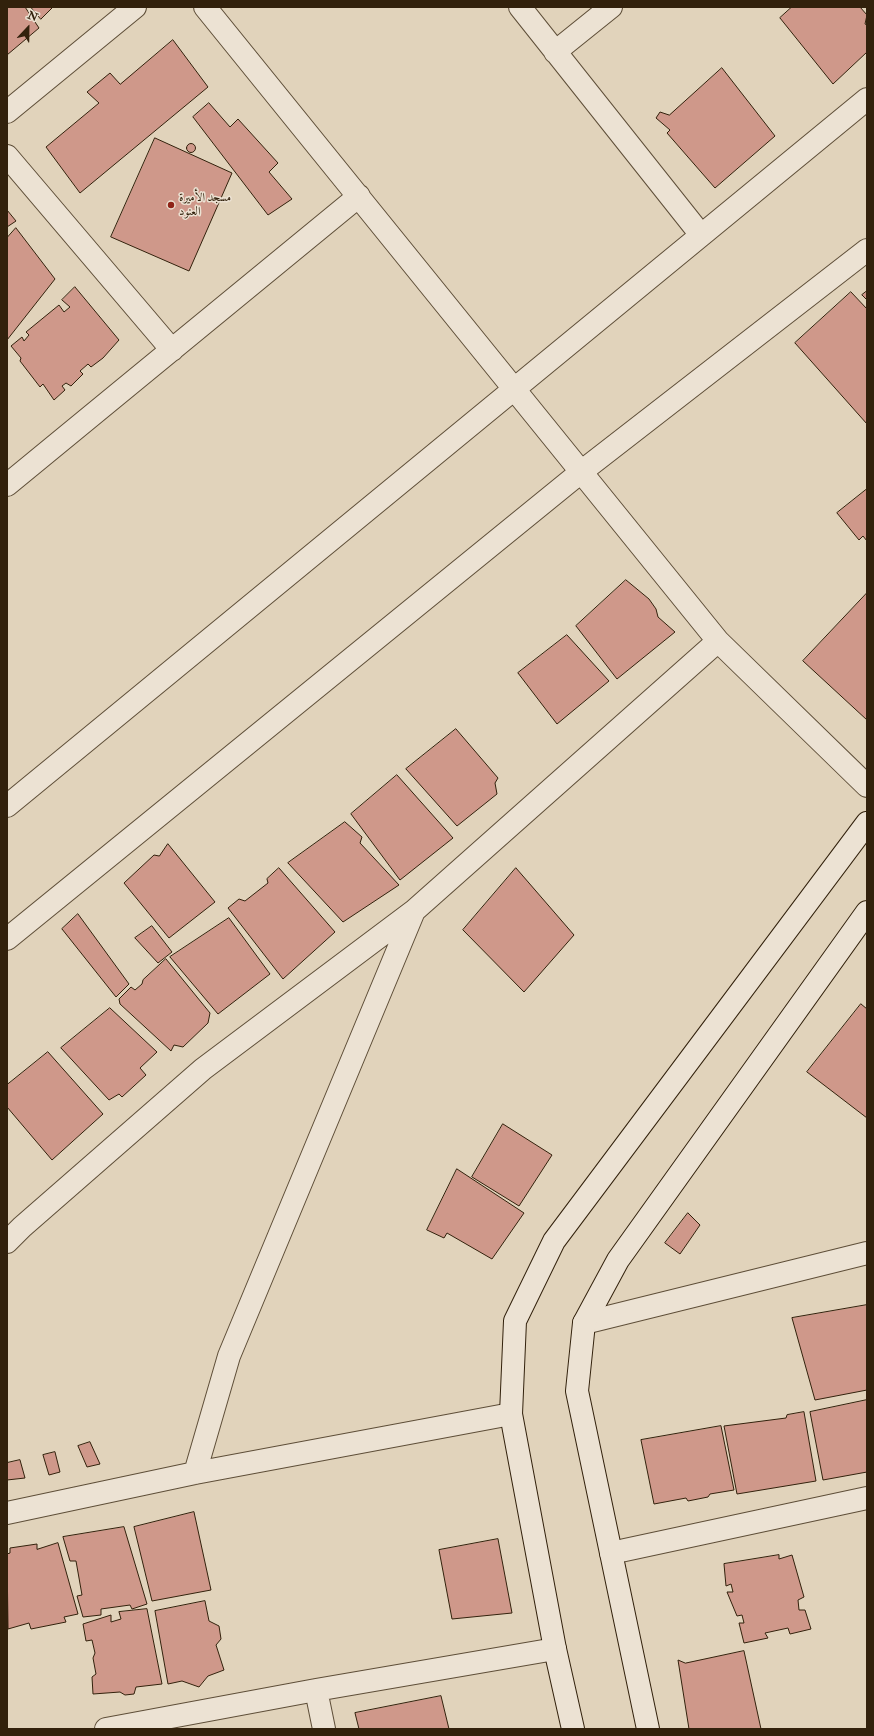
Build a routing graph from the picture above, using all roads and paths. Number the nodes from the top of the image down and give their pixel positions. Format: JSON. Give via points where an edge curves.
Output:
{"nodes":[{"id":1,"x":135,"y":7,"type":"edge"},
{"id":2,"x":205,"y":7,"type":"edge"},
{"id":3,"x":520,"y":7,"type":"edge"},
{"id":4,"x":587,"y":7,"type":"edge"},
{"id":5,"x":611,"y":7,"type":"edge"},
{"id":6,"x":555,"y":52,"type":"junction"},
{"id":7,"x":867,"y":99,"type":"edge"},
{"id":8,"x":7,"y":112,"type":"edge"},
{"id":9,"x":7,"y":156,"type":"edge"},
{"id":10,"x":359,"y":196,"type":"junction"},
{"id":11,"x":701,"y":235,"type":"junction"},
{"id":12,"x":867,"y":250,"type":"edge"},
{"id":13,"x":172,"y":350,"type":"junction"},
{"id":14,"x":514,"y":389,"type":"junction"},
{"id":15,"x":581,"y":472,"type":"junction"},
{"id":16,"x":7,"y":485,"type":"edge"},
{"id":17,"x":718,"y":641,"type":"junction"},
{"id":18,"x":867,"y":786,"type":"edge"},
{"id":19,"x":7,"y":806,"type":"edge"},
{"id":20,"x":867,"y":823,"type":"edge"},
{"id":21,"x":415,"y":910,"type":"junction"},
{"id":22,"x":867,"y":912,"type":"edge"},
{"id":23,"x":8,"y":936,"type":"edge"},
{"id":24,"x":7,"y":1242,"type":"edge"},
{"id":25,"x":867,"y":1253,"type":"edge"},
{"id":26,"x":584,"y":1323,"type":"junction"},
{"id":27,"x":511,"y":1414,"type":"junction"},
{"id":28,"x":194,"y":1472,"type":"junction"},
{"id":29,"x":867,"y":1498,"type":"edge"},
{"id":30,"x":7,"y":1513,"type":"edge"},
{"id":31,"x":611,"y":1553,"type":"junction"},
{"id":32,"x":555,"y":1649,"type":"junction"},
{"id":33,"x":316,"y":1690,"type":"junction"},
{"id":34,"x":106,"y":1729,"type":"edge"},
{"id":35,"x":324,"y":1729,"type":"edge"},
{"id":36,"x":572,"y":1729,"type":"edge"},
{"id":37,"x":648,"y":1729,"type":"edge"}],
"edges":[{"from":1,"to":8,"type":"street"},
{"from":2,"to":10,"type":"street"},
{"from":3,"to":6,"type":"street"},
{"from":4,"to":6,"type":"street"},
{"from":5,"to":6,"type":"street"},
{"from":6,"to":11,"type":"street"},
{"from":7,"to":11,"type":"street"},
{"from":9,"to":13,"type":"street"},
{"from":10,"to":13,"type":"street"},
{"from":10,"to":14,"type":"street"},
{"from":11,"to":14,"type":"street"},
{"from":12,"to":15,"type":"street"},
{"from":13,"to":16,"type":"street"},
{"from":14,"to":15,"type":"street"},
{"from":14,"to":19,"type":"street"},
{"from":15,"to":17,"type":"street"},
{"from":15,"to":23,"type":"street"},
{"from":17,"to":18,"type":"street"},
{"from":17,"to":21,"type":"street"},
{"from":20,"to":27,"type":"street","via":[[554,1242],[515,1321]]},
{"from":21,"to":24,"type":"street","via":[[203,1069]]},
{"from":21,"to":28,"type":"street","via":[[229,1356]]},
{"from":22,"to":26,"type":"street","via":[[618,1260]]},
{"from":25,"to":26,"type":"street"},
{"from":26,"to":31,"type":"street","via":[[577,1391]]},
{"from":27,"to":28,"type":"street"},
{"from":27,"to":32,"type":"street"},
{"from":28,"to":30,"type":"street"},
{"from":29,"to":31,"type":"street"},
{"from":31,"to":37,"type":"street"},
{"from":32,"to":33,"type":"street"},
{"from":32,"to":36,"type":"street"},
{"from":33,"to":34,"type":"street"},
{"from":33,"to":35,"type":"street"}]}
